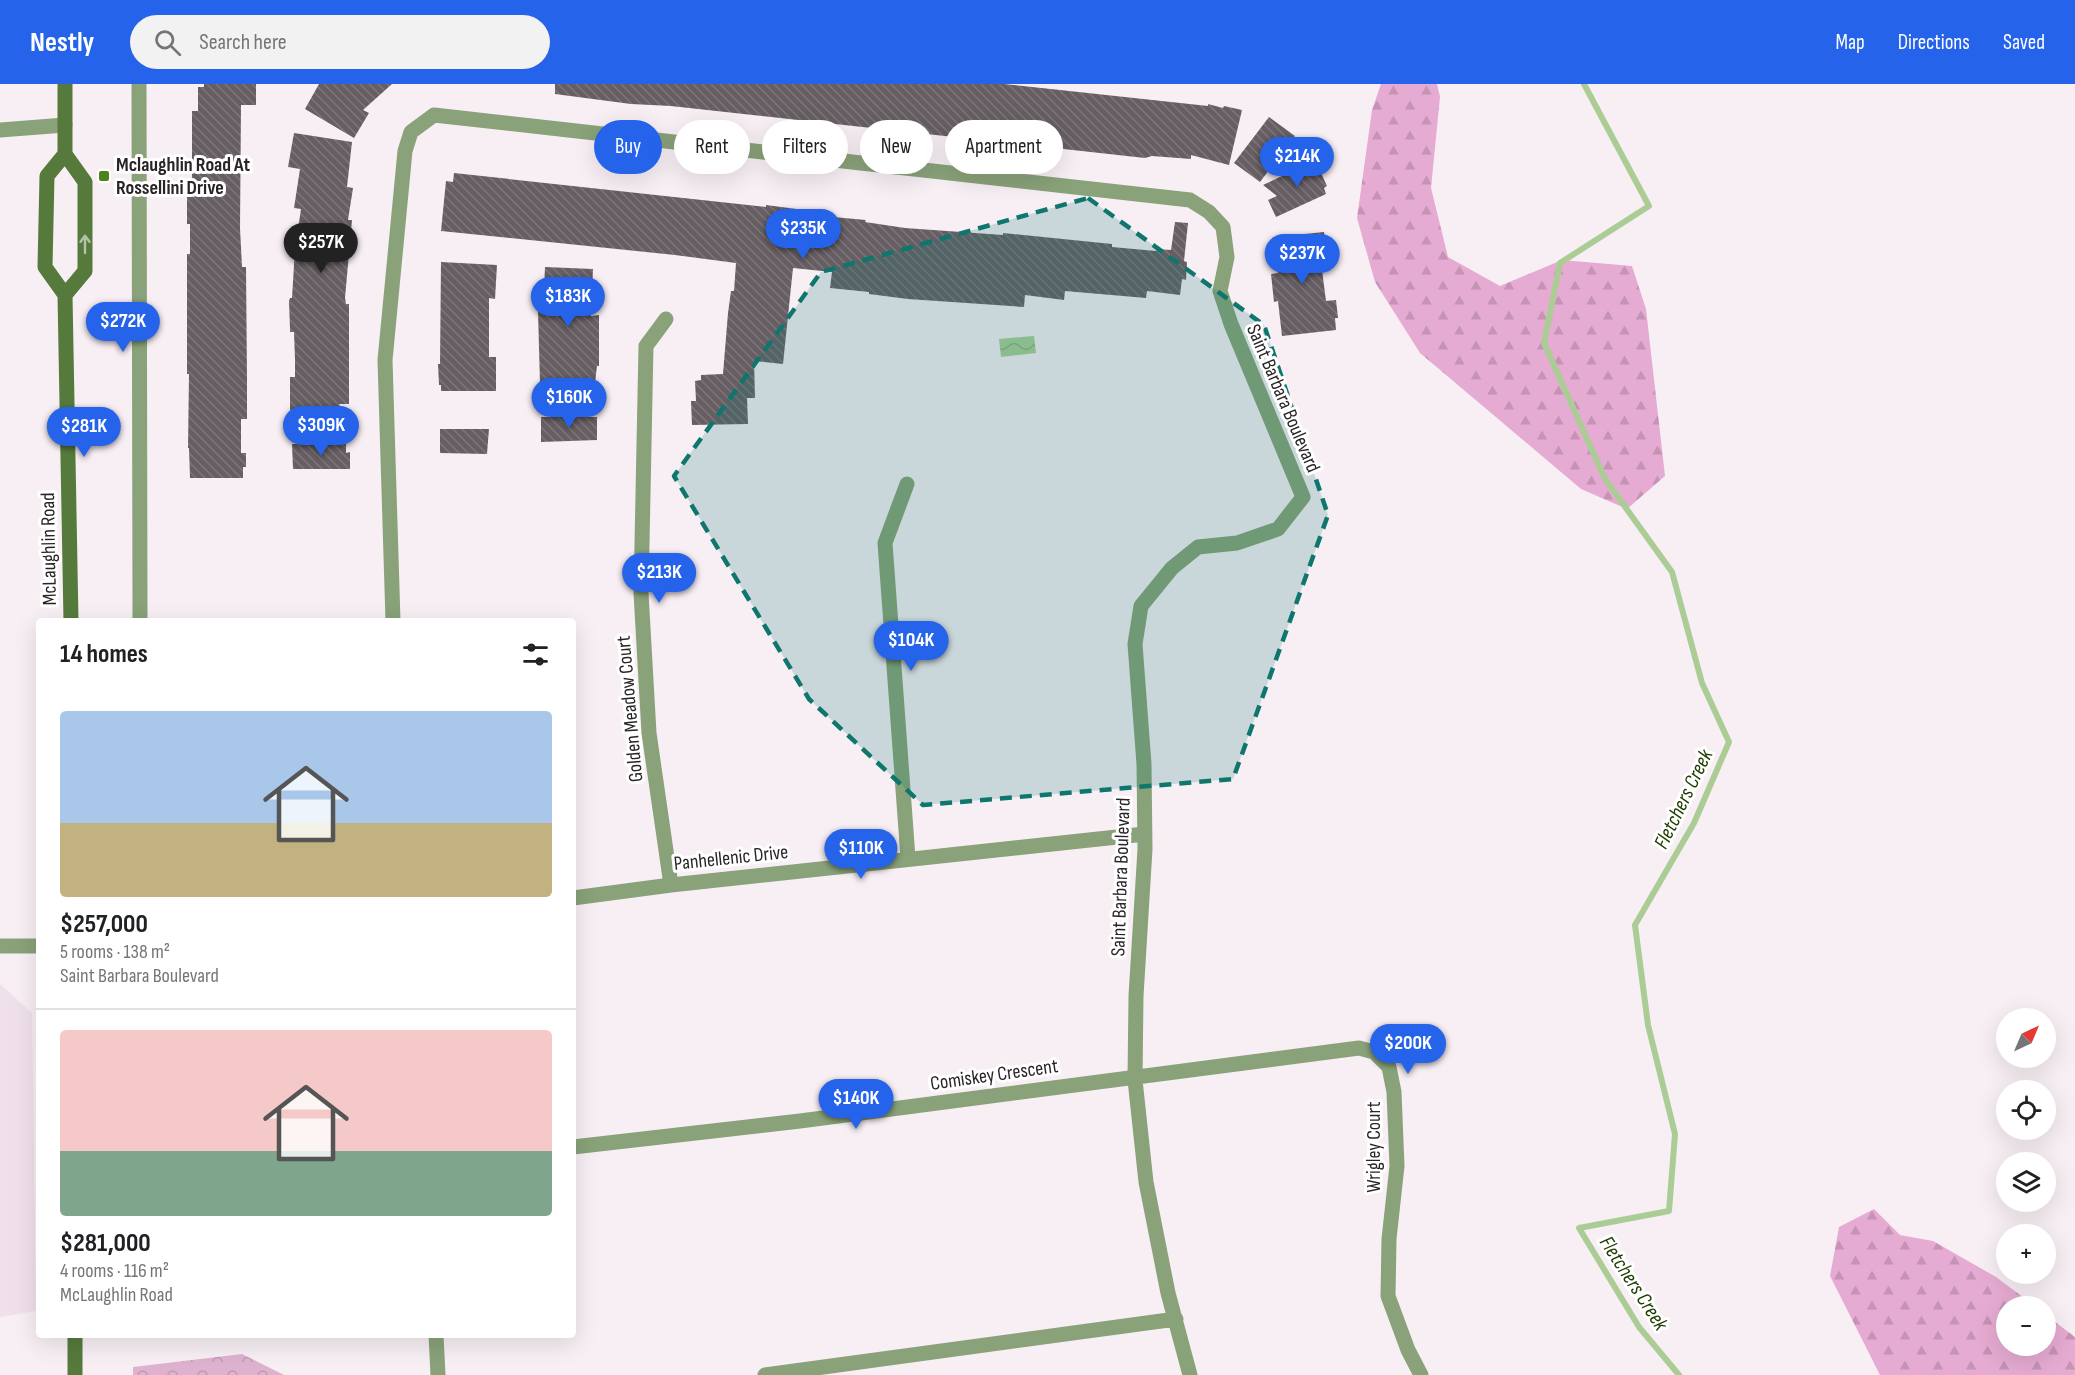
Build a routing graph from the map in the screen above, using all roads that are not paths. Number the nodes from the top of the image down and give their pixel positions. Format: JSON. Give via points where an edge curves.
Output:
{"nodes":[{"id":1,"x":65,"y":84,"type":"edge"},
{"id":2,"x":139,"y":84,"type":"edge"},
{"id":3,"x":65,"y":125,"type":"junction"},
{"id":4,"x":0,"y":130,"type":"edge"},
{"id":5,"x":65,"y":154,"type":"junction"},
{"id":6,"x":65,"y":296,"type":"junction"},
{"id":7,"x":666,"y":319,"type":"dead end"},
{"id":8,"x":907,"y":484,"type":"dead end"},
{"id":9,"x":71,"y":618,"type":"edge"},
{"id":10,"x":140,"y":618,"type":"edge"},
{"id":11,"x":393,"y":618,"type":"edge"},
{"id":12,"x":1145,"y":834,"type":"junction"},
{"id":13,"x":908,"y":858,"type":"junction"},
{"id":14,"x":671,"y":885,"type":"junction"},
{"id":15,"x":576,"y":898,"type":"edge"},
{"id":16,"x":0,"y":946,"type":"edge"},
{"id":17,"x":36,"y":946,"type":"edge"},
{"id":18,"x":1135,"y":1076,"type":"junction"},
{"id":19,"x":576,"y":1147,"type":"edge"},
{"id":20,"x":1176,"y":1319,"type":"junction"},
{"id":21,"x":75,"y":1338,"type":"edge"},
{"id":22,"x":435,"y":1338,"type":"edge"},
{"id":23,"x":75,"y":1375,"type":"edge"},
{"id":24,"x":438,"y":1375,"type":"edge"},
{"id":25,"x":765,"y":1375,"type":"edge"},
{"id":26,"x":1190,"y":1375,"type":"edge"},
{"id":27,"x":1421,"y":1375,"type":"edge"}],
"edges":[{"from":1,"to":3,"type":"street"},
{"from":2,"to":10,"type":"street"},
{"from":3,"to":4,"type":"street"},
{"from":3,"to":5,"type":"street"},
{"from":5,"to":6,"type":"street","via":[[47,176],[45,267]]},
{"from":6,"to":5,"type":"street","one_way":true,"via":[[85,271],[85,182]]},
{"from":6,"to":9,"type":"street","name":"McLaughlin Road"},
{"from":7,"to":14,"type":"street","name":"Golden Meadow Court","via":[[646,346],[641,593],[649,733]]},
{"from":8,"to":13,"type":"street","via":[[885,543]]},
{"from":11,"to":12,"type":"street","name":"Saint Barbara Boulevard","via":[[385,360],[405,151],[411,132],[434,115],[1190,200],[1223,227],[1227,257],[1220,291],[1230,324],[1303,497],[1278,529],[1237,543],[1198,547],[1172,568],[1141,606],[1135,644]]},
{"from":12,"to":13,"type":"street","name":"Panhellenic Drive"},
{"from":12,"to":18,"type":"street","name":"Saint Barbara Boulevard"},
{"from":13,"to":14,"type":"street","name":"Panhellenic Drive"},
{"from":14,"to":15,"type":"street","name":"Panhellenic Drive"},
{"from":16,"to":17,"type":"street"},
{"from":18,"to":19,"type":"street","name":"Comiskey Crescent"},
{"from":18,"to":20,"type":"street","name":"Saint Barbara Boulevard","via":[[1146,1182]]},
{"from":18,"to":27,"type":"street","name":"Wrigley Court","via":[[1359,1047],[1374,1052],[1389,1067],[1397,1166],[1388,1296]]},
{"from":20,"to":25,"type":"street"},
{"from":20,"to":26,"type":"street","name":"Saint Barbara Boulevard"},
{"from":21,"to":23,"type":"street"},
{"from":22,"to":24,"type":"street"}]}
